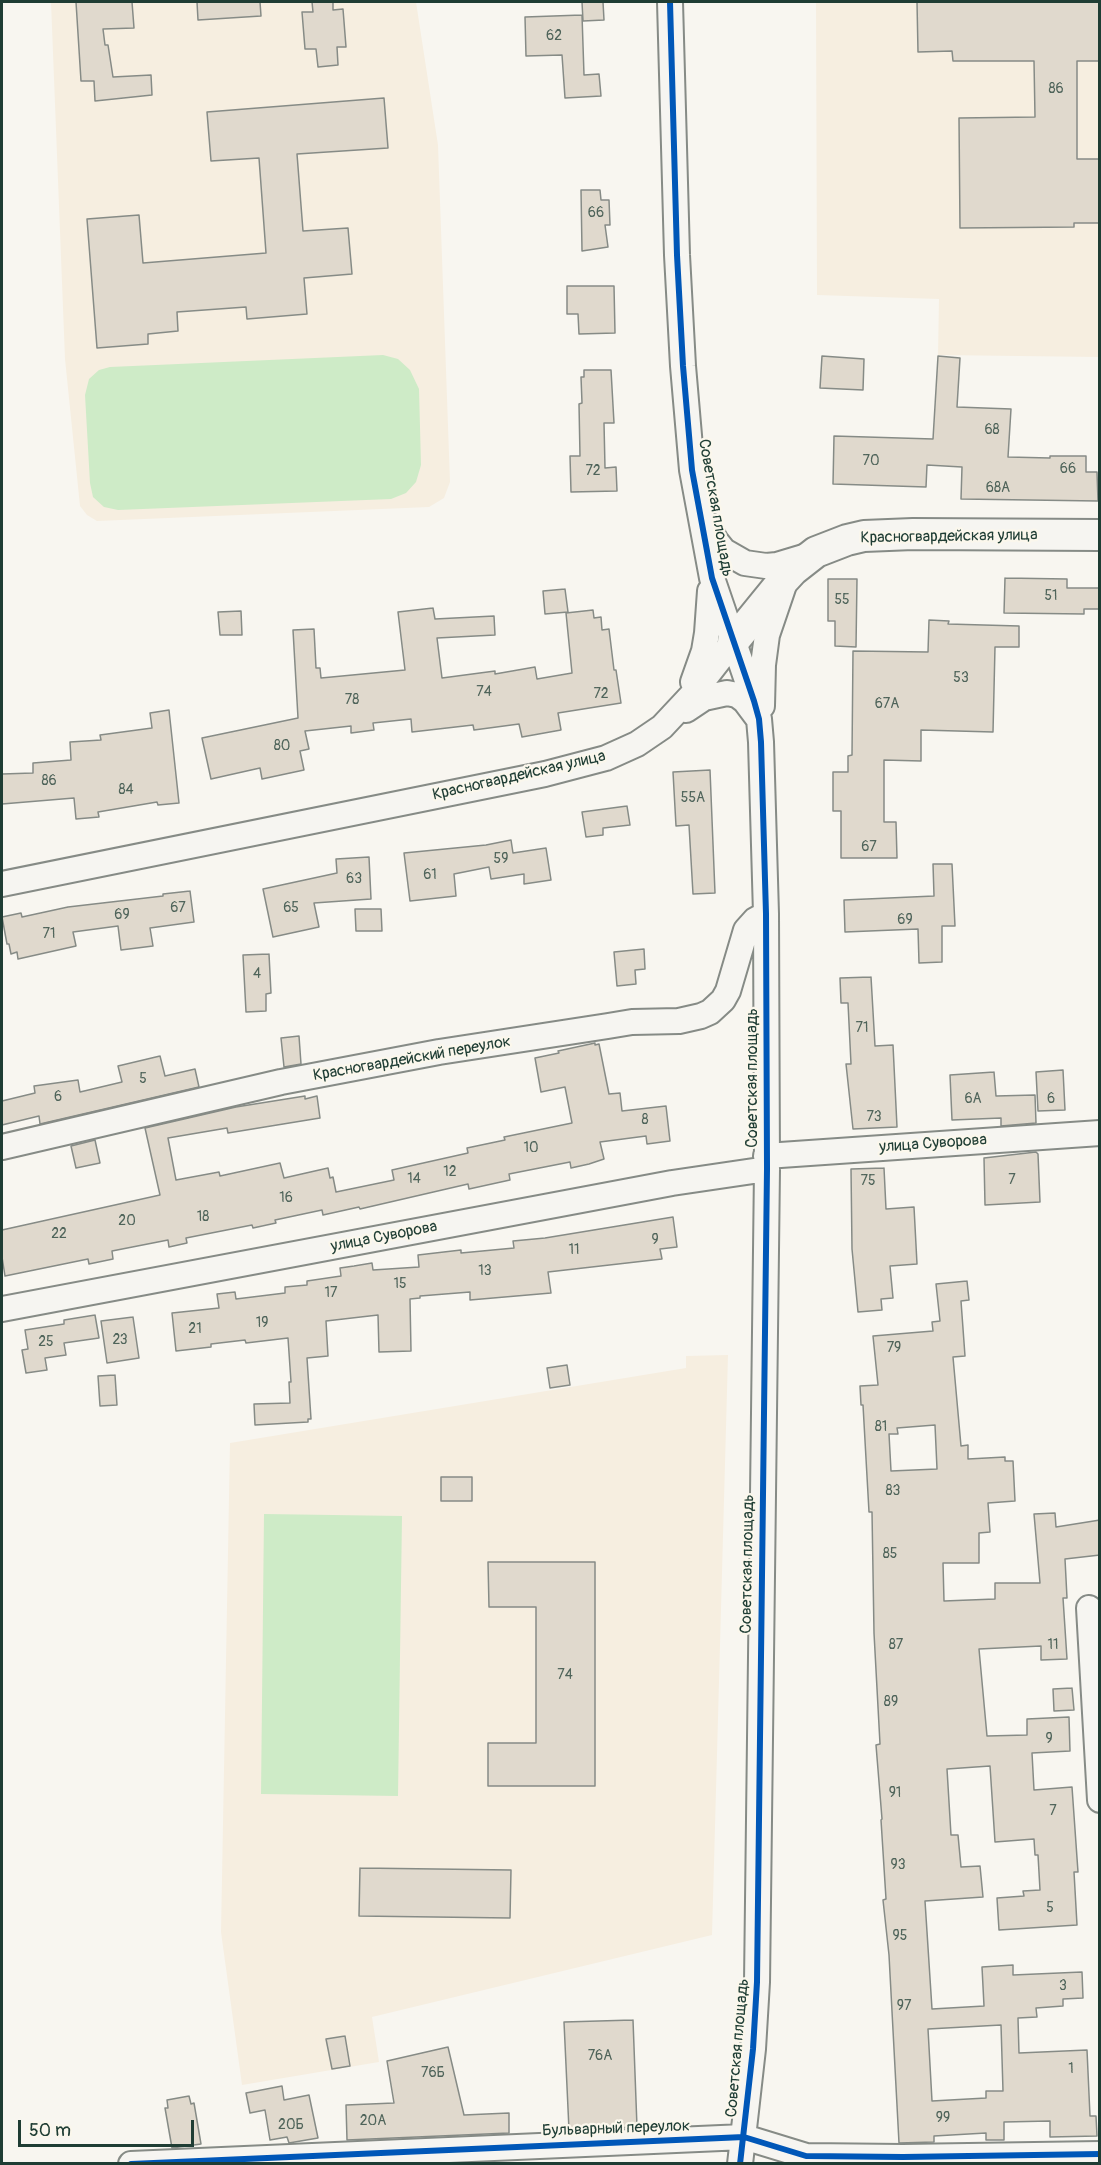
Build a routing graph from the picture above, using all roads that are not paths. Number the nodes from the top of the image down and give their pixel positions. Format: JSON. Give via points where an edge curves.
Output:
{"nodes":[{"id":1,"x":670,"y":2,"type":"edge"},
{"id":2,"x":696,"y":493,"type":"junction"},
{"id":3,"x":1100,"y":536,"type":"edge"},
{"id":4,"x":706,"y":549,"type":"junction"},
{"id":5,"x":816,"y":552,"type":"junction"},
{"id":6,"x":793,"y":570,"type":"junction"},
{"id":7,"x":733,"y":642,"type":"junction"},
{"id":8,"x":669,"y":720,"type":"junction"},
{"id":9,"x":760,"y":730,"type":"junction"},
{"id":10,"x":2,"y":884,"type":"edge"},
{"id":11,"x":766,"y":914,"type":"junction"},
{"id":12,"x":1100,"y":1132,"type":"edge"},
{"id":13,"x":2,"y":1146,"type":"edge"},
{"id":14,"x":766,"y":1163,"type":"junction"},
{"id":15,"x":2,"y":1309,"type":"edge"},
{"id":16,"x":1089,"y":1608,"type":"dead end"},
{"id":17,"x":1100,"y":1800,"type":"edge"},
{"id":18,"x":744,"y":2137,"type":"junction"},
{"id":19,"x":1100,"y":2154,"type":"edge"},
{"id":20,"x":131,"y":2163,"type":"edge"},
{"id":21,"x":740,"y":2163,"type":"edge"}],
"edges":[{"from":1,"to":2,"type":"street","name":"Советская площадь","via":[[677,255],[686,406]]},
{"from":2,"to":4,"type":"street","name":"Советская площадь"},
{"from":2,"to":5,"type":"street","via":[[716,541],[734,558],[766,566]]},
{"from":3,"to":5,"type":"main road","name":"Красногвардейская улица","via":[[884,535],[847,540]]},
{"from":4,"to":7,"type":"street","name":"Советская площадь"},
{"from":4,"to":8,"type":"street","via":[[710,599],[704,651],[693,681]]},
{"from":5,"to":6,"type":"main road","name":"Красногвардейская улица"},
{"from":6,"to":7,"type":"main road","name":"Красногвардейская улица"},
{"from":6,"to":9,"type":"street","via":[[777,600],[767,635]]},
{"from":7,"to":8,"type":"street","name":"Красногвардейская улица"},
{"from":7,"to":9,"type":"street","name":"Советская площадь"},
{"from":8,"to":9,"type":"street","via":[[704,698],[727,693],[745,701]]},
{"from":8,"to":10,"type":"street","name":"Красногвардейская улица","via":[[624,751],[579,766]]},
{"from":9,"to":11,"type":"street","name":"Советская площадь"},
{"from":11,"to":13,"type":"street","name":"Красногвардейский переулок","via":[[746,930],[723,1000],[701,1016],[679,1021],[632,1022],[439,1052],[281,1082]]},
{"from":11,"to":14,"type":"street","name":"Советская площадь"},
{"from":12,"to":14,"type":"street","name":"улица Суворова"},
{"from":14,"to":15,"type":"street","name":"улица Суворова"},
{"from":14,"to":18,"type":"street","name":"Советская площадь","via":[[757,1982]]},
{"from":16,"to":17,"type":"street"},
{"from":18,"to":19,"type":"street","name":"Бульварный переулок","via":[[806,2156]]},
{"from":18,"to":20,"type":"street","name":"Бульварный переулок"},
{"from":18,"to":21,"type":"street","name":"Советская площадь"}]}
